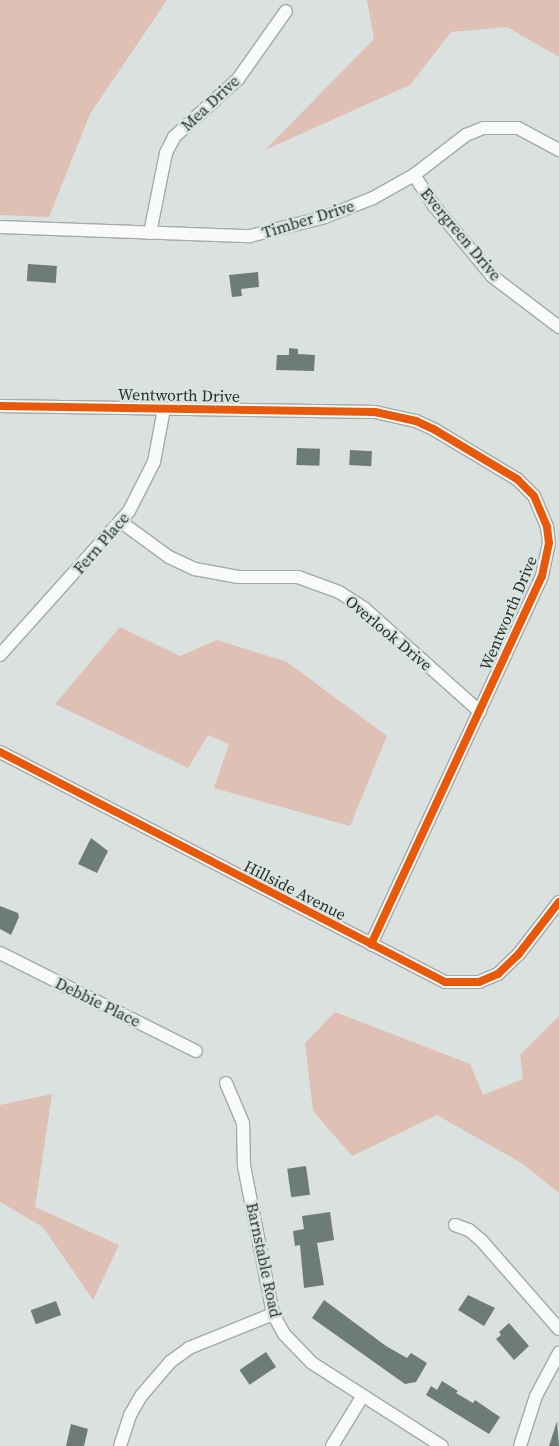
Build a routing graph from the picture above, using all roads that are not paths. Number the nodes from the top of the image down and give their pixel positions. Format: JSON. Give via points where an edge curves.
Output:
{"nodes":[{"id":1,"x":286,"y":11,"type":"dead end"},
{"id":2,"x":559,"y":150,"type":"edge"},
{"id":3,"x":414,"y":175,"type":"junction"},
{"id":4,"x":0,"y":227,"type":"edge"},
{"id":5,"x":150,"y":233,"type":"junction"},
{"id":6,"x":559,"y":327,"type":"edge"},
{"id":7,"x":0,"y":406,"type":"edge"},
{"id":8,"x":164,"y":409,"type":"junction"},
{"id":9,"x":121,"y":522,"type":"junction"},
{"id":10,"x":0,"y":655,"type":"edge"},
{"id":11,"x":480,"y":712,"type":"junction"},
{"id":12,"x":0,"y":752,"type":"edge"},
{"id":13,"x":559,"y":902,"type":"edge"},
{"id":14,"x":371,"y":944,"type":"junction"},
{"id":15,"x":0,"y":953,"type":"edge"},
{"id":16,"x":196,"y":1051,"type":"dead end"},
{"id":17,"x":226,"y":1083,"type":"dead end"},
{"id":18,"x":455,"y":1226,"type":"dead end"},
{"id":19,"x":273,"y":1314,"type":"junction"},
{"id":20,"x":559,"y":1329,"type":"edge"},
{"id":21,"x":559,"y":1353,"type":"edge"},
{"id":22,"x":362,"y":1397,"type":"junction"},
{"id":23,"x":120,"y":1446,"type":"edge"},
{"id":24,"x":332,"y":1446,"type":"edge"},
{"id":25,"x":442,"y":1446,"type":"edge"},
{"id":26,"x":520,"y":1446,"type":"edge"}],
"edges":[{"from":1,"to":5,"type":"street","name":"Mea Drive","via":[[238,79],[179,130],[170,145],[157,185]]},
{"from":2,"to":3,"type":"street","name":"Timber Drive","via":[[518,128],[490,127],[466,135]]},
{"from":3,"to":5,"type":"street","name":"Timber Drive","via":[[373,198],[272,232],[250,236]]},
{"from":3,"to":6,"type":"street","name":"Evergreen Drive","via":[[434,207],[492,276]]},
{"from":4,"to":5,"type":"street","name":"Timber Drive"},
{"from":7,"to":8,"type":"street","name":"Wentworth Drive"},
{"from":8,"to":9,"type":"street","name":"Fern Place","via":[[151,471]]},
{"from":8,"to":11,"type":"street","name":"Wentworth Drive","via":[[375,412],[435,430],[523,484],[538,503],[547,527],[547,560]]},
{"from":9,"to":10,"type":"street","name":"Fern Place"},
{"from":9,"to":11,"type":"street","name":"Overlook Drive","via":[[169,556],[195,569],[238,577],[298,577],[339,592],[365,609]]},
{"from":11,"to":14,"type":"street","name":"Wentworth Drive"},
{"from":12,"to":14,"type":"street","name":"Hillside Avenue"},
{"from":13,"to":14,"type":"street","name":"Hillside Avenue","via":[[509,966],[479,982],[445,982]]},
{"from":15,"to":16,"type":"street","name":"Debbie Place"},
{"from":17,"to":19,"type":"street","name":"Barnstable Road","via":[[243,1123],[244,1166]]},
{"from":18,"to":20,"type":"street","via":[[469,1230],[480,1240]]},
{"from":19,"to":22,"type":"street","name":"Barnstable Road","via":[[298,1351]]},
{"from":19,"to":23,"type":"street","via":[[197,1344],[170,1362],[140,1396]]},
{"from":21,"to":26,"type":"street","via":[[536,1396]]},
{"from":22,"to":24,"type":"street"},
{"from":22,"to":25,"type":"street","name":"Barnstable Road"}]}
